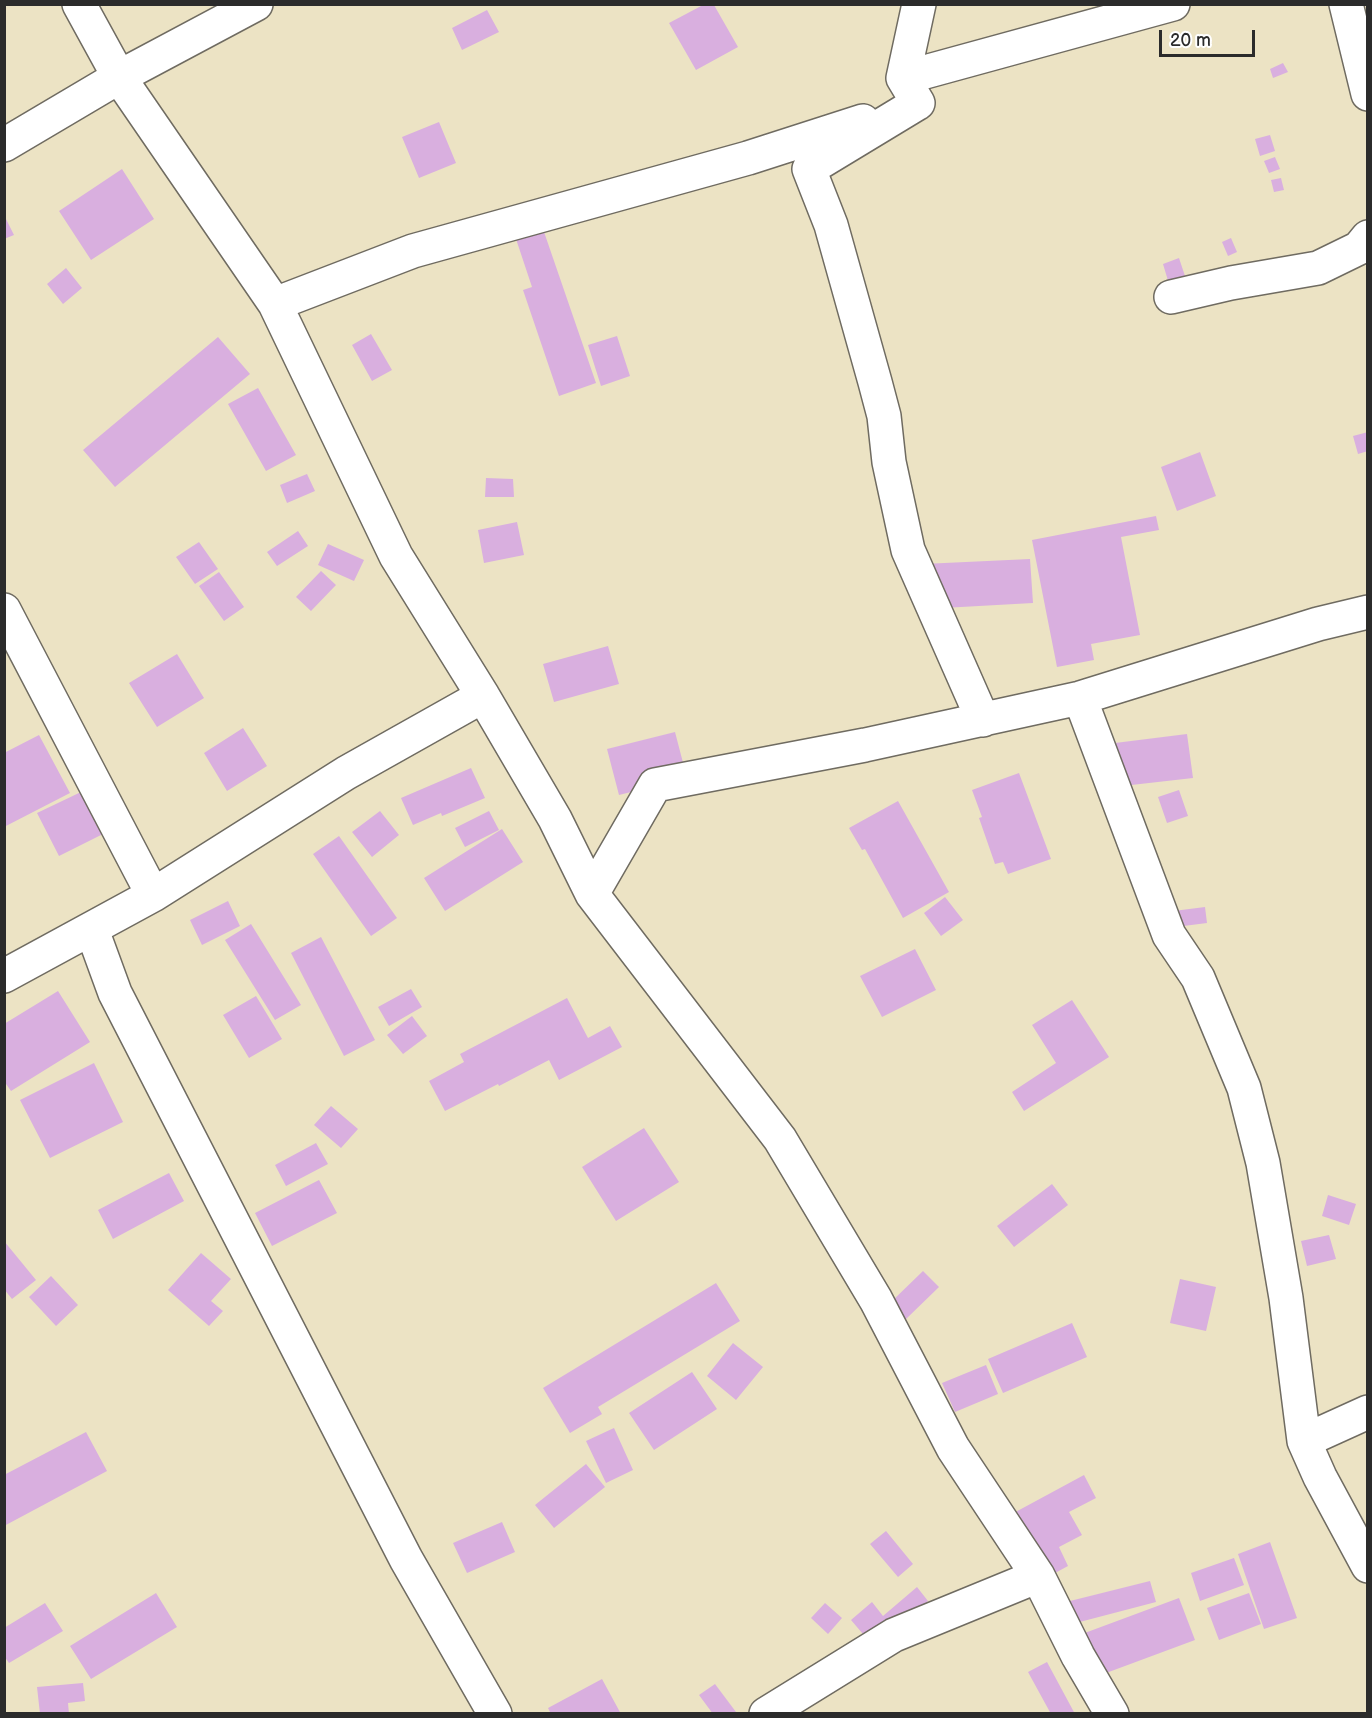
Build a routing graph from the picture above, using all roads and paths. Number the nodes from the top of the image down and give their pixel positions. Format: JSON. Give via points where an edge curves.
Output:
{"nodes":[{"id":1,"x":79,"y":4,"type":"edge"},
{"id":2,"x":256,"y":4,"type":"edge"},
{"id":3,"x":919,"y":4,"type":"edge"},
{"id":4,"x":1173,"y":4,"type":"edge"},
{"id":5,"x":1346,"y":4,"type":"edge"},
{"id":6,"x":119,"y":77,"type":"junction"},
{"id":7,"x":911,"y":91,"type":"junction"},
{"id":8,"x":1368,"y":94,"type":"edge"},
{"id":9,"x":4,"y":146,"type":"edge"},
{"id":10,"x":1368,"y":237,"type":"edge"},
{"id":11,"x":1171,"y":297,"type":"dead end"},
{"id":12,"x":275,"y":304,"type":"junction"},
{"id":13,"x":4,"y":610,"type":"edge"},
{"id":14,"x":1368,"y":612,"type":"edge"},
{"id":15,"x":483,"y":696,"type":"junction"},
{"id":16,"x":1080,"y":698,"type":"junction"},
{"id":17,"x":983,"y":720,"type":"junction"},
{"id":18,"x":592,"y":894,"type":"junction"},
{"id":19,"x":153,"y":895,"type":"junction"},
{"id":20,"x":92,"y":930,"type":"junction"},
{"id":21,"x":4,"y":976,"type":"edge"},
{"id":22,"x":1368,"y":1412,"type":"edge"},
{"id":23,"x":1305,"y":1442,"type":"junction"},
{"id":24,"x":1368,"y":1566,"type":"edge"},
{"id":25,"x":1038,"y":1576,"type":"junction"},
{"id":26,"x":495,"y":1713,"type":"edge"},
{"id":27,"x":766,"y":1713,"type":"edge"},
{"id":28,"x":1112,"y":1713,"type":"edge"}],
"edges":[{"from":1,"to":6,"type":"street"},
{"from":2,"to":6,"type":"street"},
{"from":3,"to":7,"type":"street"},
{"from":4,"to":7,"type":"street"},
{"from":5,"to":8,"type":"street"},
{"from":6,"to":9,"type":"street"},
{"from":6,"to":12,"type":"street"},
{"from":7,"to":12,"type":"street","via":[[748,158],[413,251]]},
{"from":7,"to":17,"type":"street","via":[[809,169],[831,225],[876,382],[908,549]]},
{"from":10,"to":11,"type":"street","via":[[1359,248],[1318,268]]},
{"from":12,"to":15,"type":"street","via":[[396,556]]},
{"from":13,"to":19,"type":"street"},
{"from":14,"to":16,"type":"street"},
{"from":15,"to":18,"type":"street","via":[[555,819]]},
{"from":15,"to":19,"type":"street","via":[[346,774]]},
{"from":16,"to":17,"type":"street"},
{"from":16,"to":23,"type":"street","via":[[1169,935],[1198,978],[1244,1088],[1263,1163]]},
{"from":17,"to":18,"type":"street","via":[[655,785]]},
{"from":18,"to":25,"type":"street","via":[[780,1139],[876,1300],[953,1448]]},
{"from":19,"to":20,"type":"street"},
{"from":20,"to":21,"type":"street"},
{"from":20,"to":26,"type":"street","via":[[115,993],[406,1559]]},
{"from":22,"to":23,"type":"street"},
{"from":23,"to":24,"type":"street"},
{"from":25,"to":27,"type":"street","via":[[894,1635]]},
{"from":25,"to":28,"type":"street"}]}
